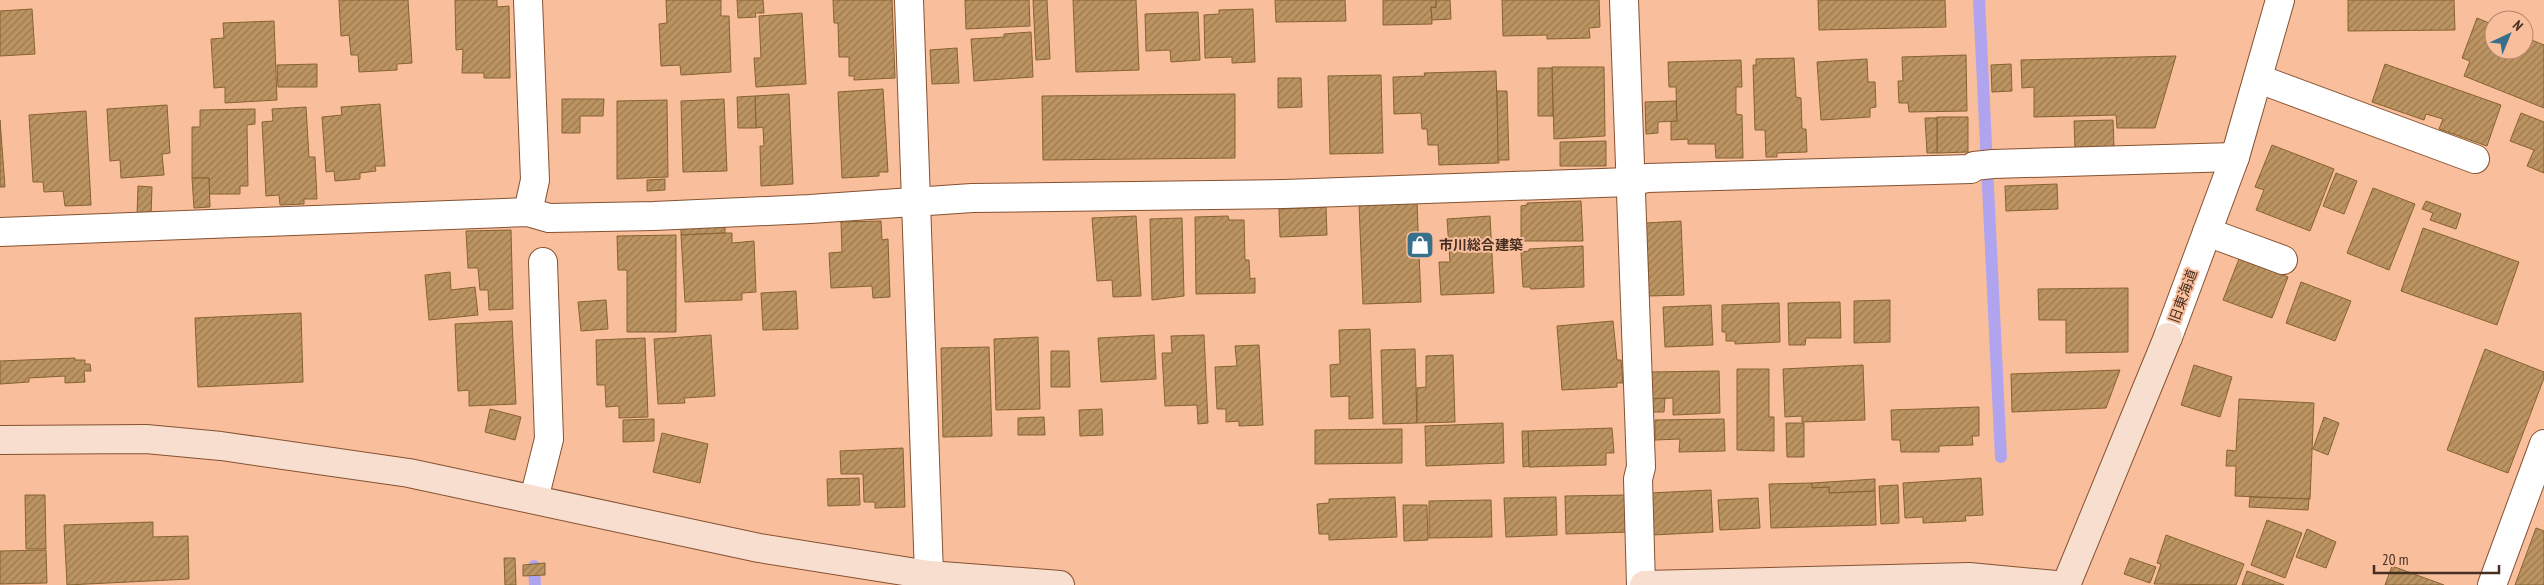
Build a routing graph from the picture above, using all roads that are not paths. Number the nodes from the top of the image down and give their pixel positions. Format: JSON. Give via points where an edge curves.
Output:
{"nodes":[{"id":1,"x":528,"y":0,"type":"edge"},
{"id":2,"x":909,"y":0,"type":"edge"},
{"id":3,"x":1624,"y":0,"type":"edge"},
{"id":4,"x":2280,"y":0,"type":"edge"},
{"id":5,"x":2259,"y":79,"type":"junction"},
{"id":6,"x":2235,"y":157,"type":"junction"},
{"id":7,"x":2475,"y":159,"type":"dead end"},
{"id":8,"x":1629,"y":182,"type":"junction"},
{"id":9,"x":916,"y":202,"type":"junction"},
{"id":10,"x":528,"y":212,"type":"junction"},
{"id":11,"x":0,"y":232,"type":"edge"},
{"id":12,"x":2207,"y":232,"type":"junction"},
{"id":13,"x":2283,"y":260,"type":"dead end"},
{"id":14,"x":543,"y":262,"type":"dead end"},
{"id":15,"x":0,"y":440,"type":"edge"},
{"id":16,"x":2544,"y":444,"type":"edge"},
{"id":17,"x":534,"y":499,"type":"junction"},
{"id":18,"x":929,"y":575,"type":"junction"},
{"id":19,"x":1060,"y":585,"type":"edge"},
{"id":20,"x":1642,"y":585,"type":"edge"},
{"id":21,"x":2056,"y":585,"type":"edge"},
{"id":22,"x":2066,"y":585,"type":"edge"},
{"id":23,"x":2492,"y":585,"type":"edge"}],
"edges":[{"from":1,"to":10,"type":"street","via":[[535,180]]},
{"from":2,"to":9,"type":"street"},
{"from":3,"to":8,"type":"street"},
{"from":4,"to":5,"type":"street","name":"旧東海道"},
{"from":5,"to":6,"type":"street","name":"旧東海道"},
{"from":5,"to":7,"type":"street"},
{"from":6,"to":8,"type":"street","via":[[1984,165],[1971,169],[1647,178]]},
{"from":6,"to":12,"type":"street","name":"旧東海道"},
{"from":8,"to":9,"type":"street"},
{"from":8,"to":20,"type":"street","via":[[1641,467],[1638,479]]},
{"from":9,"to":10,"type":"street","via":[[654,216],[548,218]]},
{"from":9,"to":18,"type":"street"},
{"from":10,"to":11,"type":"street"},
{"from":12,"to":13,"type":"street"},
{"from":12,"to":22,"type":"street","name":"旧東海道","via":[[2168,338]]},
{"from":14,"to":17,"type":"street","via":[[550,439]]},
{"from":15,"to":17,"type":"street","via":[[146,440],[221,446],[409,473]]},
{"from":16,"to":23,"type":"street"},
{"from":17,"to":18,"type":"street","via":[[759,548]]},
{"from":18,"to":19,"type":"street"},
{"from":20,"to":21,"type":"street","via":[[1968,577]]}]}
